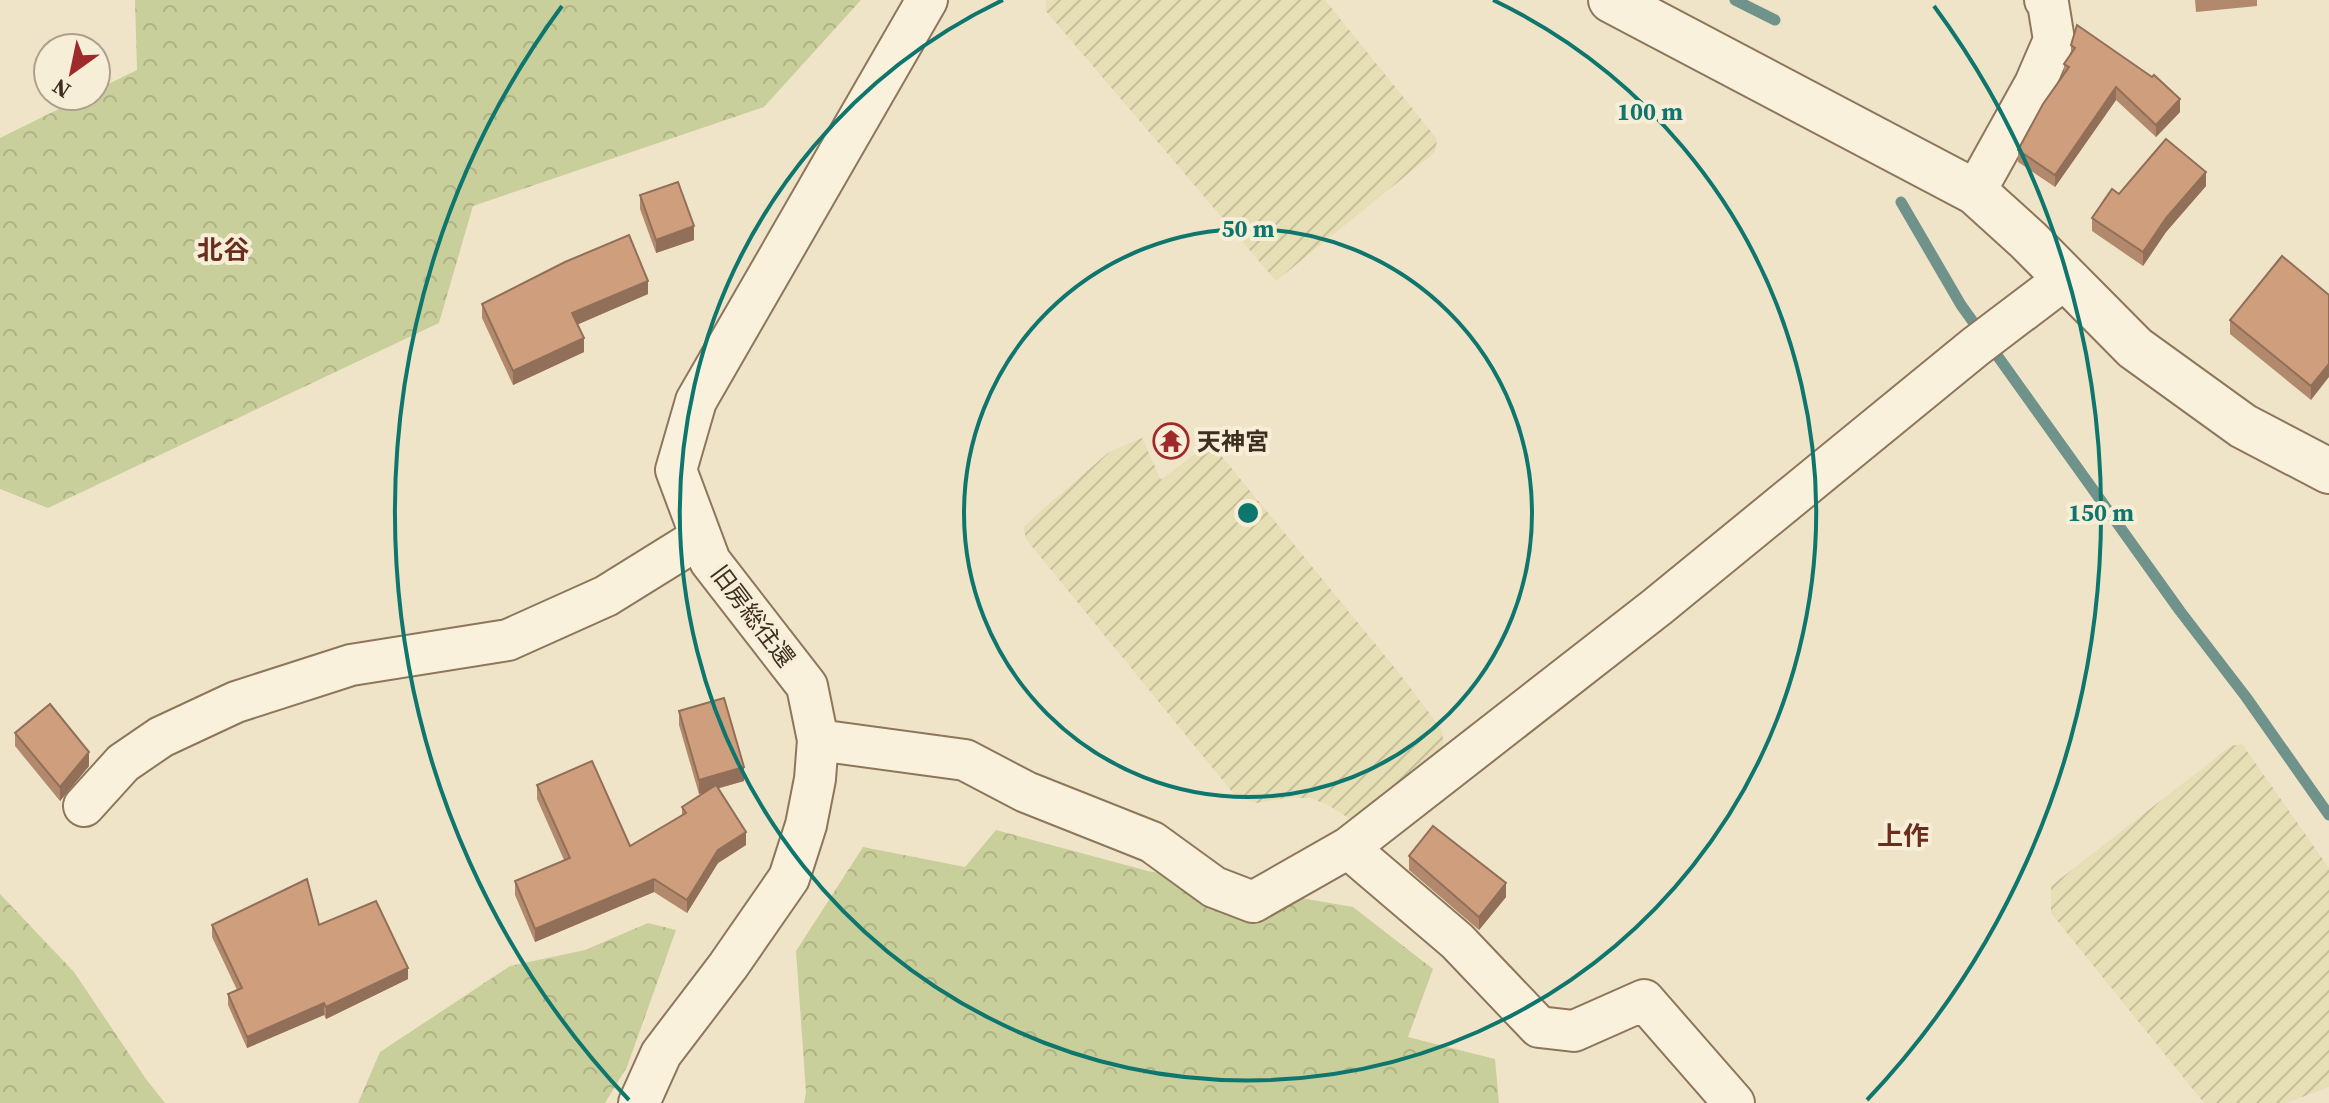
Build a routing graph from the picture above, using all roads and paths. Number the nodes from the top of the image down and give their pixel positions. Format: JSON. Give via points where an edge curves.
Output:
{"nodes":[{"id":1,"x":927,"y":0,"type":"edge"},
{"id":2,"x":1611,"y":0,"type":"edge"},
{"id":3,"x":2045,"y":0,"type":"edge"},
{"id":4,"x":1975,"y":192,"type":"junction"},
{"id":5,"x":2066,"y":278,"type":"junction"},
{"id":6,"x":2329,"y":471,"type":"edge"},
{"id":7,"x":701,"y":537,"type":"junction"},
{"id":8,"x":818,"y":740,"type":"junction"},
{"id":9,"x":84,"y":806,"type":"dead end"},
{"id":10,"x":1348,"y":848,"type":"junction"},
{"id":11,"x":639,"y":1103,"type":"edge"},
{"id":12,"x":1734,"y":1103,"type":"edge"}],
"edges":[{"from":1,"to":7,"type":"street","name":"旧房総往還","via":[[696,401],[676,470]]},
{"from":2,"to":4,"type":"street"},
{"from":3,"to":4,"type":"street","via":[[2054,40]]},
{"from":4,"to":5,"type":"street"},
{"from":5,"to":6,"type":"street","via":[[2135,348],[2243,426]]},
{"from":5,"to":10,"type":"street"},
{"from":7,"to":8,"type":"street","name":"旧房総往還","via":[[710,561],[807,686]]},
{"from":7,"to":9,"type":"street","via":[[606,596],[508,640],[351,665],[236,702],[161,737],[123,763]]},
{"from":8,"to":10,"type":"street","via":[[965,760],[1026,792],[1152,842],[1214,887],[1253,902]]},
{"from":8,"to":11,"type":"street","name":"旧房総往還","via":[[806,825],[789,878],[661,1054]]},
{"from":10,"to":12,"type":"street","via":[[1457,941],[1539,1027],[1574,1031],[1644,1000]]}]}
